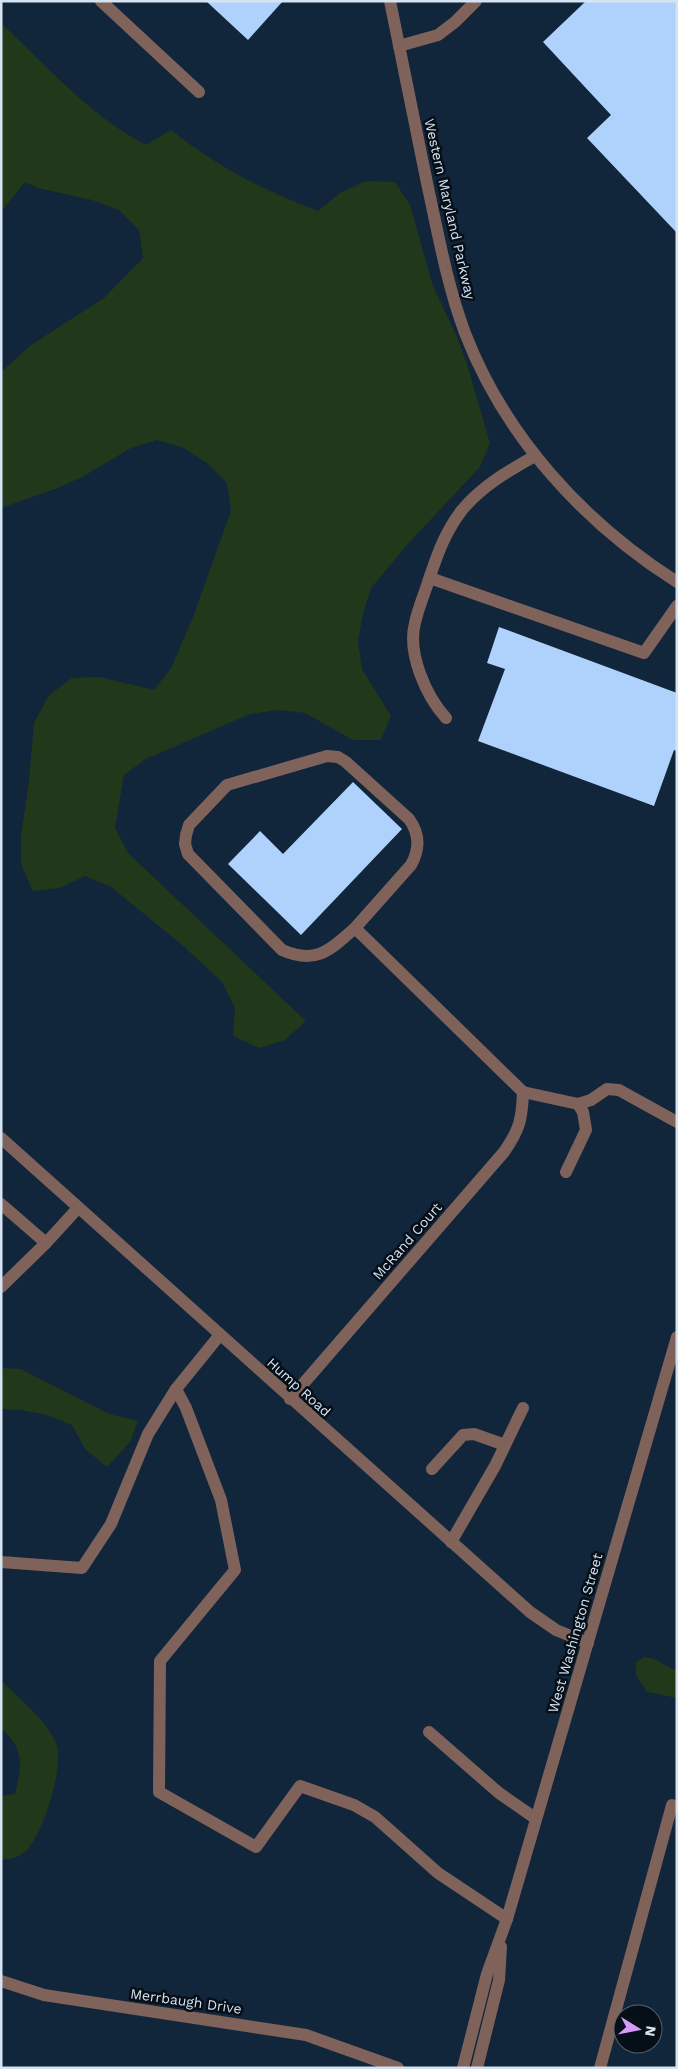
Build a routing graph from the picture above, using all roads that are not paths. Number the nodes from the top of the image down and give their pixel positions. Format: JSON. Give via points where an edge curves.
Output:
{"nodes":[{"id":1,"x":101,"y":1,"type":"edge"},
{"id":2,"x":390,"y":1,"type":"edge"},
{"id":3,"x":476,"y":1,"type":"edge"},
{"id":4,"x":399,"y":46,"type":"junction"},
{"id":5,"x":199,"y":92,"type":"dead end"},
{"id":6,"x":536,"y":456,"type":"junction"},
{"id":7,"x":430,"y":578,"type":"junction"},
{"id":8,"x":677,"y":582,"type":"edge"},
{"id":9,"x":677,"y":606,"type":"edge"},
{"id":10,"x":446,"y":718,"type":"dead end"},
{"id":11,"x":355,"y":928,"type":"junction"},
{"id":12,"x":523,"y":1092,"type":"junction"},
{"id":13,"x":578,"y":1104,"type":"junction"},
{"id":14,"x":677,"y":1122,"type":"edge"},
{"id":15,"x":1,"y":1138,"type":"edge"},
{"id":16,"x":566,"y":1172,"type":"dead end"},
{"id":17,"x":1,"y":1204,"type":"edge"},
{"id":18,"x":78,"y":1208,"type":"junction"},
{"id":19,"x":46,"y":1244,"type":"junction"},
{"id":20,"x":1,"y":1287,"type":"edge"},
{"id":21,"x":219,"y":1336,"type":"junction"},
{"id":22,"x":677,"y":1337,"type":"edge"},
{"id":23,"x":176,"y":1389,"type":"junction"},
{"id":24,"x":290,"y":1399,"type":"junction"},
{"id":25,"x":523,"y":1408,"type":"dead end"},
{"id":26,"x":505,"y":1445,"type":"junction"},
{"id":27,"x":432,"y":1469,"type":"dead end"},
{"id":28,"x":451,"y":1542,"type":"junction"},
{"id":29,"x":1,"y":1562,"type":"edge"},
{"id":30,"x":588,"y":1642,"type":"junction"},
{"id":31,"x":429,"y":1732,"type":"dead end"},
{"id":32,"x":672,"y":1805,"type":"dead end"},
{"id":33,"x":535,"y":1818,"type":"junction"},
{"id":34,"x":507,"y":1919,"type":"junction"},
{"id":35,"x":501,"y":1937,"type":"junction"},
{"id":36,"x":1,"y":1981,"type":"edge"},
{"id":37,"x":366,"y":2056,"type":"junction"},
{"id":38,"x":462,"y":2067,"type":"edge"},
{"id":39,"x":382,"y":2068,"type":"edge"},
{"id":40,"x":398,"y":2068,"type":"edge"},
{"id":41,"x":478,"y":2068,"type":"edge"},
{"id":42,"x":600,"y":2068,"type":"edge"}],
"edges":[{"from":1,"to":5,"type":"street"},
{"from":2,"to":4,"type":"street","name":"Western Maryland Parkway"},
{"from":3,"to":4,"type":"street","via":[[438,35]]},
{"from":4,"to":6,"type":"street","name":"Western Maryland Parkway","via":[[437,231],[466,334],[510,421]]},
{"from":6,"to":7,"type":"street","via":[[503,474],[463,509],[446,532]]},
{"from":6,"to":8,"type":"street","name":"Western Maryland Parkway","via":[[578,505],[613,537]]},
{"from":7,"to":9,"type":"street","via":[[644,653]]},
{"from":7,"to":10,"type":"street","via":[[414,624],[414,646],[428,693]]},
{"from":11,"to":11,"type":"street","via":[[411,865],[417,854],[418,841],[415,827],[409,819],[338,757],[326,756],[226,785],[190,825],[185,844],[188,854],[282,950],[295,956],[312,957],[328,951]]},
{"from":11,"to":12,"type":"street"},
{"from":12,"to":13,"type":"street"},
{"from":12,"to":24,"type":"street","name":"McRand Court","via":[[522,1116],[516,1135],[504,1152]]},
{"from":13,"to":14,"type":"street","via":[[607,1089],[619,1090]]},
{"from":13,"to":16,"type":"street","via":[[586,1130]]},
{"from":15,"to":18,"type":"street","name":"Hump Road"},
{"from":17,"to":19,"type":"street"},
{"from":18,"to":19,"type":"street"},
{"from":18,"to":21,"type":"street","name":"Hump Road"},
{"from":19,"to":20,"type":"street"},
{"from":21,"to":23,"type":"street"},
{"from":21,"to":24,"type":"street","name":"Hump Road"},
{"from":22,"to":30,"type":"street","name":"West Washington Street"},
{"from":23,"to":29,"type":"street","via":[[148,1434],[111,1524],[82,1568]]},
{"from":23,"to":34,"type":"street","via":[[222,1500],[235,1570],[160,1661],[160,1792],[256,1847],[300,1786],[354,1805],[375,1817],[438,1872]]},
{"from":24,"to":28,"type":"street","name":"Hump Road"},
{"from":25,"to":26,"type":"street"},
{"from":26,"to":27,"type":"street","via":[[474,1434],[463,1435]]},
{"from":26,"to":28,"type":"street"},
{"from":28,"to":30,"type":"street","name":"Hump Road","via":[[530,1612],[556,1630]]},
{"from":30,"to":33,"type":"street","name":"West Washington Street"},
{"from":31,"to":33,"type":"street","via":[[499,1794]]},
{"from":32,"to":42,"type":"street"},
{"from":33,"to":34,"type":"street","name":"West Washington Street"},
{"from":34,"to":35,"type":"street","name":"West Washington Street"},
{"from":35,"to":38,"type":"street","name":"West Washington Street","via":[[487,1974]]},
{"from":35,"to":41,"type":"street","name":"West Washington Street","via":[[500,1980]]},
{"from":36,"to":37,"type":"street","name":"Merrbaugh Drive","via":[[44,1996],[306,2035]]},
{"from":37,"to":39,"type":"street","name":"Merrbaugh Drive"},
{"from":37,"to":40,"type":"street","name":"Merrbaugh Drive"}]}
